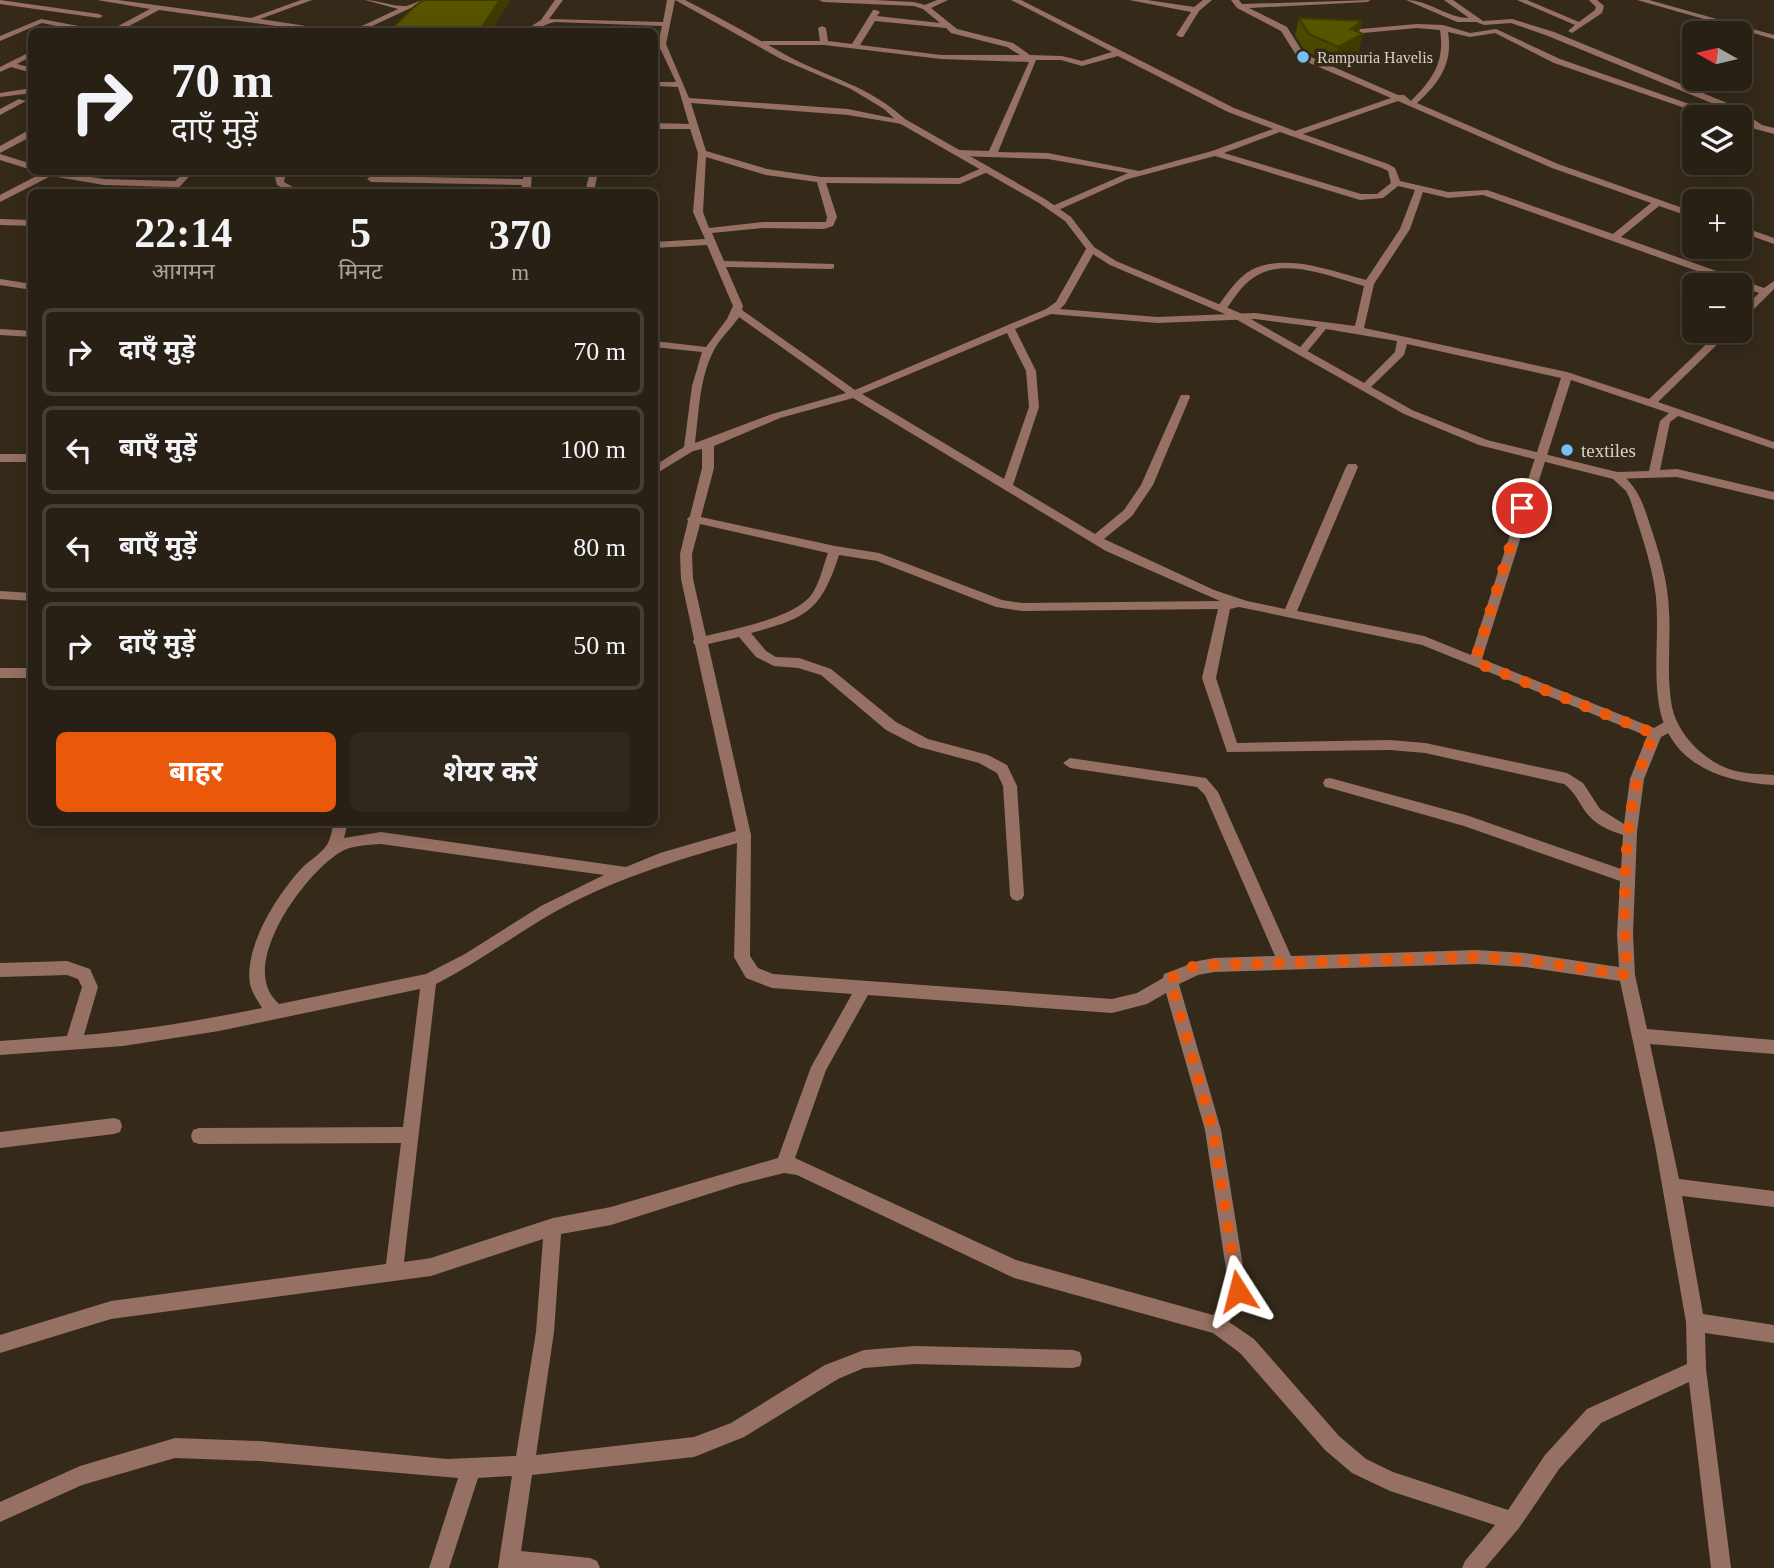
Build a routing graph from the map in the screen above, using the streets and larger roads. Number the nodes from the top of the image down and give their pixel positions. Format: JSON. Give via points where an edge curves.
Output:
{"nodes":[{"id":1,"x":61,"y":0,"type":"edge"},
{"id":2,"x":101,"y":0,"type":"edge"},
{"id":3,"x":308,"y":0,"type":"edge"},
{"id":4,"x":369,"y":0,"type":"edge"},
{"id":5,"x":424,"y":0,"type":"edge"},
{"id":6,"x":559,"y":0,"type":"edge"},
{"id":7,"x":671,"y":0,"type":"edge"},
{"id":8,"x":679,"y":0,"type":"edge"},
{"id":9,"x":822,"y":0,"type":"edge"},
{"id":10,"x":944,"y":0,"type":"edge"},
{"id":11,"x":1015,"y":0,"type":"edge"},
{"id":12,"x":1133,"y":0,"type":"edge"},
{"id":13,"x":1208,"y":0,"type":"edge"},
{"id":14,"x":1367,"y":0,"type":"edge"},
{"id":15,"x":1410,"y":0,"type":"edge"},
{"id":16,"x":1448,"y":0,"type":"edge"},
{"id":17,"x":1521,"y":0,"type":"edge"},
{"id":18,"x":1593,"y":0,"type":"edge"},
{"id":19,"x":1641,"y":0,"type":"edge"},
{"id":20,"x":298,"y":1,"type":"edge"},
{"id":21,"x":0,"y":2,"type":"edge"},
{"id":22,"x":121,"y":3,"type":"junction"},
{"id":23,"x":882,"y":3,"type":"junction"},
{"id":24,"x":1238,"y":3,"type":"edge"},
{"id":25,"x":47,"y":6,"type":"junction"},
{"id":26,"x":159,"y":7,"type":"junction"},
{"id":27,"x":926,"y":7,"type":"junction"},
{"id":28,"x":405,"y":8,"type":"junction"},
{"id":29,"x":1196,"y":10,"type":"junction"},
{"id":30,"x":99,"y":16,"type":"junction"},
{"id":31,"x":254,"y":18,"type":"junction"},
{"id":32,"x":872,"y":18,"type":"junction"},
{"id":33,"x":543,"y":22,"type":"junction"},
{"id":34,"x":1480,"y":22,"type":"junction"},
{"id":35,"x":666,"y":24,"type":"junction"},
{"id":36,"x":1578,"y":24,"type":"junction"},
{"id":37,"x":304,"y":26,"type":"junction"},
{"id":38,"x":944,"y":26,"type":"junction"},
{"id":39,"x":80,"y":27,"type":"junction"},
{"id":40,"x":1443,"y":27,"type":"junction"},
{"id":41,"x":84,"y":28,"type":"edge"},
{"id":42,"x":119,"y":28,"type":"edge"},
{"id":43,"x":317,"y":28,"type":"edge"},
{"id":44,"x":361,"y":28,"type":"edge"},
{"id":45,"x":533,"y":28,"type":"edge"},
{"id":46,"x":822,"y":28,"type":"dead end"},
{"id":47,"x":1284,"y":29,"type":"junction"},
{"id":48,"x":1295,"y":29,"type":"dead end"},
{"id":49,"x":1496,"y":31,"type":"junction"},
{"id":50,"x":1330,"y":32,"type":"edge"},
{"id":51,"x":1180,"y":35,"type":"dead end"},
{"id":52,"x":1774,"y":37,"type":"edge"},
{"id":53,"x":0,"y":39,"type":"edge"},
{"id":54,"x":1563,"y":39,"type":"junction"},
{"id":55,"x":763,"y":43,"type":"junction"},
{"id":56,"x":824,"y":43,"type":"junction"},
{"id":57,"x":855,"y":46,"type":"junction"},
{"id":58,"x":1118,"y":53,"type":"junction"},
{"id":59,"x":28,"y":55,"type":"edge"},
{"id":60,"x":1031,"y":59,"type":"junction"},
{"id":61,"x":0,"y":61,"type":"edge"},
{"id":62,"x":10,"y":65,"type":"junction"},
{"id":63,"x":0,"y":70,"type":"edge"},
{"id":64,"x":28,"y":70,"type":"edge"},
{"id":65,"x":658,"y":84,"type":"edge"},
{"id":66,"x":681,"y":85,"type":"junction"},
{"id":67,"x":28,"y":90,"type":"edge"},
{"id":68,"x":0,"y":94,"type":"edge"},
{"id":69,"x":1401,"y":97,"type":"junction"},
{"id":70,"x":685,"y":100,"type":"junction"},
{"id":71,"x":22,"y":102,"type":"dead end"},
{"id":72,"x":1413,"y":103,"type":"junction"},
{"id":73,"x":1684,"y":105,"type":"edge"},
{"id":74,"x":0,"y":112,"type":"edge"},
{"id":75,"x":902,"y":121,"type":"junction"},
{"id":76,"x":1752,"y":125,"type":"edge"},
{"id":77,"x":658,"y":126,"type":"edge"},
{"id":78,"x":695,"y":127,"type":"junction"},
{"id":79,"x":1759,"y":127,"type":"junction"},
{"id":80,"x":1282,"y":128,"type":"junction"},
{"id":81,"x":1774,"y":131,"type":"edge"},
{"id":82,"x":28,"y":134,"type":"edge"},
{"id":83,"x":1295,"y":134,"type":"junction"},
{"id":84,"x":0,"y":150,"type":"edge"},
{"id":85,"x":702,"y":153,"type":"junction"},
{"id":86,"x":959,"y":153,"type":"junction"},
{"id":87,"x":993,"y":153,"type":"junction"},
{"id":88,"x":1216,"y":153,"type":"junction"},
{"id":89,"x":0,"y":157,"type":"edge"},
{"id":90,"x":28,"y":166,"type":"edge"},
{"id":91,"x":987,"y":169,"type":"junction"},
{"id":92,"x":1138,"y":173,"type":"junction"},
{"id":93,"x":43,"y":175,"type":"edge"},
{"id":94,"x":67,"y":175,"type":"edge"},
{"id":95,"x":186,"y":175,"type":"edge"},
{"id":96,"x":281,"y":175,"type":"edge"},
{"id":97,"x":527,"y":175,"type":"edge"},
{"id":98,"x":371,"y":179,"type":"dead end"},
{"id":99,"x":821,"y":180,"type":"junction"},
{"id":100,"x":524,"y":182,"type":"junction"},
{"id":101,"x":1395,"y":183,"type":"junction"},
{"id":102,"x":177,"y":184,"type":"junction"},
{"id":103,"x":1420,"y":188,"type":"junction"},
{"id":104,"x":173,"y":189,"type":"edge"},
{"id":105,"x":291,"y":189,"type":"edge"},
{"id":106,"x":526,"y":189,"type":"edge"},
{"id":107,"x":0,"y":199,"type":"edge"},
{"id":108,"x":1657,"y":203,"type":"junction"},
{"id":109,"x":1053,"y":209,"type":"junction"},
{"id":110,"x":1682,"y":211,"type":"edge"},
{"id":111,"x":0,"y":222,"type":"edge"},
{"id":112,"x":28,"y":223,"type":"edge"},
{"id":113,"x":705,"y":231,"type":"junction"},
{"id":114,"x":1752,"y":233,"type":"edge"},
{"id":115,"x":1614,"y":238,"type":"junction"},
{"id":116,"x":1774,"y":241,"type":"edge"},
{"id":117,"x":711,"y":242,"type":"junction"},
{"id":118,"x":658,"y":245,"type":"edge"},
{"id":119,"x":1091,"y":249,"type":"junction"},
{"id":120,"x":721,"y":264,"type":"junction"},
{"id":121,"x":831,"y":266,"type":"dead end"},
{"id":122,"x":0,"y":282,"type":"edge"},
{"id":123,"x":1369,"y":284,"type":"junction"},
{"id":124,"x":28,"y":286,"type":"edge"},
{"id":125,"x":1770,"y":288,"type":"edge"},
{"id":126,"x":1752,"y":305,"type":"edge"},
{"id":127,"x":1222,"y":309,"type":"junction"},
{"id":128,"x":737,"y":311,"type":"junction"},
{"id":129,"x":1050,"y":311,"type":"junction"},
{"id":130,"x":1236,"y":315,"type":"junction"},
{"id":131,"x":1324,"y":325,"type":"junction"},
{"id":132,"x":1010,"y":329,"type":"junction"},
{"id":133,"x":1359,"y":330,"type":"junction"},
{"id":134,"x":0,"y":332,"type":"edge"},
{"id":135,"x":28,"y":334,"type":"edge"},
{"id":136,"x":1402,"y":339,"type":"junction"},
{"id":137,"x":1714,"y":343,"type":"edge"},
{"id":138,"x":658,"y":344,"type":"edge"},
{"id":139,"x":709,"y":349,"type":"junction"},
{"id":140,"x":1302,"y":351,"type":"junction"},
{"id":141,"x":1567,"y":376,"type":"junction"},
{"id":142,"x":1365,"y":387,"type":"junction"},
{"id":143,"x":854,"y":394,"type":"junction"},
{"id":144,"x":1185,"y":397,"type":"dead end"},
{"id":145,"x":1653,"y":402,"type":"junction"},
{"id":146,"x":1678,"y":411,"type":"junction"},
{"id":147,"x":708,"y":444,"type":"junction"},
{"id":148,"x":1774,"y":446,"type":"edge"},
{"id":149,"x":689,"y":448,"type":"junction"},
{"id":150,"x":1538,"y":456,"type":"junction"},
{"id":151,"x":0,"y":458,"type":"edge"},
{"id":152,"x":28,"y":458,"type":"edge"},
{"id":153,"x":1352,"y":467,"type":"dead end"},
{"id":154,"x":658,"y":469,"type":"edge"},
{"id":155,"x":1654,"y":473,"type":"junction"},
{"id":156,"x":1617,"y":476,"type":"junction"},
{"id":157,"x":1007,"y":486,"type":"junction"},
{"id":158,"x":1774,"y":496,"type":"edge"},
{"id":159,"x":694,"y":519,"type":"junction"},
{"id":160,"x":1096,"y":540,"type":"junction"},
{"id":161,"x":835,"y":550,"type":"junction"},
{"id":162,"x":0,"y":595,"type":"edge"},
{"id":163,"x":28,"y":597,"type":"edge"},
{"id":164,"x":1246,"y":605,"type":"junction"},
{"id":165,"x":1225,"y":606,"type":"junction"},
{"id":166,"x":1289,"y":614,"type":"junction"},
{"id":167,"x":741,"y":630,"type":"junction"},
{"id":168,"x":699,"y":642,"type":"junction"},
{"id":169,"x":1475,"y":662,"type":"junction"},
{"id":170,"x":0,"y":673,"type":"edge"},
{"id":171,"x":28,"y":673,"type":"edge"},
{"id":172,"x":1671,"y":725,"type":"junction"},
{"id":173,"x":1655,"y":734,"type":"junction"},
{"id":174,"x":1070,"y":763,"type":"dead end"},
{"id":175,"x":1774,"y":780,"type":"edge"},
{"id":176,"x":1330,"y":783,"type":"dead end"},
{"id":177,"x":340,"y":826,"type":"edge"},
{"id":178,"x":1630,"y":832,"type":"junction"},
{"id":179,"x":744,"y":835,"type":"junction"},
{"id":180,"x":334,"y":849,"type":"junction"},
{"id":181,"x":628,"y":873,"type":"junction"},
{"id":182,"x":1626,"y":877,"type":"junction"},
{"id":183,"x":1017,"y":895,"type":"dead end"},
{"id":184,"x":1286,"y":962,"type":"junction"},
{"id":185,"x":0,"y":970,"type":"edge"},
{"id":186,"x":1627,"y":975,"type":"junction"},
{"id":187,"x":1170,"y":979,"type":"junction"},
{"id":188,"x":429,"y":980,"type":"junction"},
{"id":189,"x":864,"y":988,"type":"junction"},
{"id":190,"x":275,"y":1012,"type":"junction"},
{"id":191,"x":1639,"y":1036,"type":"junction"},
{"id":192,"x":73,"y":1043,"type":"junction"},
{"id":193,"x":1774,"y":1047,"type":"edge"},
{"id":194,"x":0,"y":1048,"type":"edge"},
{"id":195,"x":114,"y":1126,"type":"dead end"},
{"id":196,"x":410,"y":1135,"type":"junction"},
{"id":197,"x":199,"y":1136,"type":"dead end"},
{"id":198,"x":0,"y":1140,"type":"edge"},
{"id":199,"x":784,"y":1165,"type":"junction"},
{"id":200,"x":1671,"y":1186,"type":"junction"},
{"id":201,"x":1774,"y":1199,"type":"edge"},
{"id":202,"x":553,"y":1227,"type":"junction"},
{"id":203,"x":394,"y":1272,"type":"junction"},
{"id":204,"x":1695,"y":1322,"type":"junction"},
{"id":205,"x":1217,"y":1325,"type":"junction"},
{"id":206,"x":1774,"y":1334,"type":"edge"},
{"id":207,"x":0,"y":1343,"type":"edge"},
{"id":208,"x":1073,"y":1359,"type":"dead end"},
{"id":209,"x":1697,"y":1369,"type":"junction"},
{"id":210,"x":523,"y":1466,"type":"junction"},
{"id":211,"x":471,"y":1468,"type":"junction"},
{"id":212,"x":0,"y":1512,"type":"edge"},
{"id":213,"x":1512,"y":1521,"type":"junction"},
{"id":214,"x":509,"y":1564,"type":"edge"},
{"id":215,"x":439,"y":1568,"type":"edge"},
{"id":216,"x":590,"y":1568,"type":"edge"},
{"id":217,"x":1472,"y":1568,"type":"edge"},
{"id":218,"x":1721,"y":1568,"type":"edge"}],
"edges":[{"from":1,"to":25,"type":"street"},
{"from":2,"to":22,"type":"street"},
{"from":3,"to":20,"type":"street"},
{"from":4,"to":28,"type":"street"},
{"from":5,"to":28,"type":"street"},
{"from":6,"to":33,"type":"street"},
{"from":7,"to":35,"type":"street"},
{"from":8,"to":55,"type":"street"},
{"from":9,"to":23,"type":"street"},
{"from":10,"to":27,"type":"street"},
{"from":11,"to":58,"type":"street"},
{"from":12,"to":29,"type":"street"},
{"from":13,"to":29,"type":"street"},
{"from":14,"to":24,"type":"street"},
{"from":15,"to":34,"type":"street","via":[[1460,20]]},
{"from":16,"to":34,"type":"street"},
{"from":17,"to":36,"type":"street"},
{"from":18,"to":36,"type":"street","via":[[1599,10]]},
{"from":19,"to":52,"type":"street"},
{"from":20,"to":31,"type":"street"},
{"from":20,"to":37,"type":"street"},
{"from":21,"to":25,"type":"street"},
{"from":22,"to":26,"type":"street"},
{"from":22,"to":30,"type":"street"},
{"from":23,"to":27,"type":"street"},
{"from":23,"to":32,"type":"street"},
{"from":24,"to":47,"type":"street"},
{"from":25,"to":30,"type":"street"},
{"from":26,"to":31,"type":"street"},
{"from":26,"to":42,"type":"street"},
{"from":27,"to":38,"type":"street"},
{"from":28,"to":44,"type":"street"},
{"from":29,"to":51,"type":"street"},
{"from":30,"to":39,"type":"street"},
{"from":31,"to":37,"type":"street"},
{"from":32,"to":38,"type":"street"},
{"from":32,"to":57,"type":"street"},
{"from":33,"to":35,"type":"street"},
{"from":33,"to":45,"type":"street"},
{"from":34,"to":49,"type":"street"},
{"from":34,"to":54,"type":"street","via":[[1513,21]]},
{"from":35,"to":66,"type":"street","via":[[662,44]]},
{"from":36,"to":54,"type":"street"},
{"from":37,"to":43,"type":"street"},
{"from":38,"to":60,"type":"street","via":[[964,36],[1010,45]]},
{"from":39,"to":41,"type":"street"},
{"from":39,"to":53,"type":"street","via":[[41,21]]},
{"from":40,"to":49,"type":"street","via":[[1470,35]]},
{"from":40,"to":50,"type":"street"},
{"from":40,"to":72,"type":"street","via":[[1447,56],[1442,70]]},
{"from":46,"to":56,"type":"street"},
{"from":47,"to":48,"type":"street"},
{"from":47,"to":69,"type":"street","via":[[1301,56]]},
{"from":49,"to":73,"type":"street","via":[[1558,61]]},
{"from":54,"to":79,"type":"street","via":[[1729,107]]},
{"from":55,"to":56,"type":"street"},
{"from":55,"to":75,"type":"street","via":[[854,88]]},
{"from":56,"to":57,"type":"street"},
{"from":57,"to":60,"type":"street","via":[[941,57]]},
{"from":58,"to":60,"type":"street","via":[[1082,64],[1062,58]]},
{"from":58,"to":80,"type":"street","via":[[1231,110]]},
{"from":59,"to":62,"type":"street"},
{"from":60,"to":87,"type":"street","via":[[1032,66]]},
{"from":61,"to":62,"type":"street"},
{"from":62,"to":63,"type":"street"},
{"from":62,"to":64,"type":"street"},
{"from":65,"to":66,"type":"street"},
{"from":66,"to":70,"type":"street"},
{"from":67,"to":68,"type":"street"},
{"from":69,"to":72,"type":"street"},
{"from":69,"to":83,"type":"street"},
{"from":70,"to":75,"type":"street","via":[[848,112]]},
{"from":70,"to":78,"type":"street"},
{"from":71,"to":74,"type":"street"},
{"from":72,"to":108,"type":"street","via":[[1555,166]]},
{"from":75,"to":86,"type":"street"},
{"from":76,"to":79,"type":"street"},
{"from":77,"to":78,"type":"street"},
{"from":78,"to":85,"type":"street"},
{"from":79,"to":81,"type":"street"},
{"from":80,"to":83,"type":"street"},
{"from":80,"to":88,"type":"street"},
{"from":82,"to":84,"type":"street"},
{"from":83,"to":101,"type":"street","via":[[1385,166],[1392,170]]},
{"from":85,"to":99,"type":"street","via":[[766,172]]},
{"from":85,"to":113,"type":"street","via":[[698,212]]},
{"from":86,"to":87,"type":"street"},
{"from":86,"to":91,"type":"street"},
{"from":87,"to":92,"type":"street","via":[[1048,156]]},
{"from":88,"to":92,"type":"street"},
{"from":88,"to":101,"type":"street","via":[[1360,197],[1381,197]]},
{"from":89,"to":90,"type":"street"},
{"from":91,"to":99,"type":"street","via":[[960,181]]},
{"from":91,"to":109,"type":"street"},
{"from":92,"to":109,"type":"street"},
{"from":93,"to":107,"type":"street"},
{"from":94,"to":102,"type":"street"},
{"from":95,"to":102,"type":"street"},
{"from":96,"to":105,"type":"street","via":[[280,183]]},
{"from":97,"to":100,"type":"street"},
{"from":98,"to":100,"type":"street"},
{"from":99,"to":113,"type":"street","via":[[832,217],[824,226],[763,225]]},
{"from":100,"to":106,"type":"street"},
{"from":101,"to":103,"type":"street"},
{"from":102,"to":104,"type":"street"},
{"from":103,"to":115,"type":"street","via":[[1448,195],[1484,192]]},
{"from":103,"to":123,"type":"street","via":[[1405,229]]},
{"from":108,"to":110,"type":"street"},
{"from":108,"to":115,"type":"street"},
{"from":109,"to":119,"type":"street","via":[[1068,219]]},
{"from":111,"to":112,"type":"street"},
{"from":113,"to":117,"type":"street"},
{"from":114,"to":116,"type":"street"},
{"from":115,"to":125,"type":"street"},
{"from":117,"to":118,"type":"street"},
{"from":117,"to":120,"type":"street"},
{"from":119,"to":127,"type":"street","via":[[1113,263]]},
{"from":119,"to":129,"type":"street","via":[[1060,304]]},
{"from":120,"to":121,"type":"street"},
{"from":120,"to":128,"type":"street","via":[[735,294]]},
{"from":122,"to":124,"type":"street"},
{"from":123,"to":127,"type":"street","via":[[1294,268],[1263,269],[1246,278]]},
{"from":123,"to":133,"type":"street"},
{"from":125,"to":126,"type":"street"},
{"from":127,"to":130,"type":"street"},
{"from":128,"to":139,"type":"street"},
{"from":128,"to":143,"type":"street"},
{"from":129,"to":130,"type":"street","via":[[1172,320]]},
{"from":129,"to":132,"type":"street"},
{"from":130,"to":131,"type":"street"},
{"from":130,"to":140,"type":"street"},
{"from":131,"to":133,"type":"street"},
{"from":131,"to":140,"type":"street"},
{"from":132,"to":143,"type":"street"},
{"from":132,"to":157,"type":"street","via":[[1031,371],[1034,407]]},
{"from":133,"to":136,"type":"street"},
{"from":134,"to":135,"type":"street"},
{"from":136,"to":141,"type":"street"},
{"from":136,"to":142,"type":"street","via":[[1400,353]]},
{"from":137,"to":145,"type":"street"},
{"from":138,"to":139,"type":"street"},
{"from":139,"to":149,"type":"street"},
{"from":140,"to":142,"type":"street"},
{"from":141,"to":145,"type":"street"},
{"from":141,"to":150,"type":"street"},
{"from":142,"to":150,"type":"street","via":[[1464,436]]},
{"from":143,"to":147,"type":"street","via":[[776,416]]},
{"from":143,"to":157,"type":"street"},
{"from":144,"to":160,"type":"street","via":[[1147,485],[1128,513]]},
{"from":145,"to":146,"type":"street"},
{"from":146,"to":148,"type":"street"},
{"from":146,"to":155,"type":"street","via":[[1665,421]]},
{"from":147,"to":149,"type":"street"},
{"from":147,"to":159,"type":"street","via":[[708,468]]},
{"from":149,"to":154,"type":"street"},
{"from":150,"to":156,"type":"street"},
{"from":150,"to":169,"type":"street"},
{"from":151,"to":152,"type":"street"},
{"from":153,"to":166,"type":"street"},
{"from":155,"to":156,"type":"street"},
{"from":155,"to":158,"type":"street","via":[[1677,473]]},
{"from":156,"to":172,"type":"street","via":[[1636,499],[1659,578],[1665,695]]},
{"from":157,"to":160,"type":"street"},
{"from":159,"to":161,"type":"street"},
{"from":159,"to":168,"type":"street","via":[[687,579]]},
{"from":160,"to":164,"type":"street"},
{"from":161,"to":165,"type":"street","via":[[879,556],[1000,604]]},
{"from":161,"to":167,"type":"street","via":[[820,589],[806,607]]},
{"from":162,"to":163,"type":"street"},
{"from":164,"to":165,"type":"street"},
{"from":164,"to":166,"type":"street"},
{"from":165,"to":178,"type":"street","via":[[1209,678],[1232,748],[1390,745],[1439,751],[1562,777],[1576,783],[1600,818]]},
{"from":166,"to":169,"type":"street","via":[[1404,635]]},
{"from":167,"to":168,"type":"street"},
{"from":167,"to":183,"type":"street","via":[[761,654],[774,661],[827,672],[891,726],[924,743],[1002,769],[1010,786]]},
{"from":168,"to":179,"type":"street"},
{"from":169,"to":173,"type":"street"},
{"from":170,"to":171,"type":"street"},
{"from":172,"to":173,"type":"street"},
{"from":172,"to":175,"type":"street","via":[[1698,757],[1715,769]]},
{"from":173,"to":178,"type":"street","via":[[1637,779]]},
{"from":174,"to":184,"type":"street","via":[[1201,782],[1211,792]]},
{"from":176,"to":182,"type":"street","via":[[1413,804]]},
{"from":177,"to":180,"type":"street"},
{"from":178,"to":182,"type":"street"},
{"from":179,"to":181,"type":"street"},
{"from":179,"to":189,"type":"street","via":[[742,957],[752,973],[772,981]]},
{"from":180,"to":181,"type":"street","via":[[355,840],[381,838]]},
{"from":180,"to":190,"type":"street","via":[[304,873],[268,931],[257,962],[258,987]]},
{"from":181,"to":188,"type":"street","via":[[546,910]]},
{"from":182,"to":186,"type":"street"},
{"from":184,"to":186,"type":"street","via":[[1477,957]]},
{"from":184,"to":187,"type":"street","via":[[1192,967]]},
{"from":185,"to":192,"type":"street","via":[[67,968],[84,974],[90,987]]},
{"from":186,"to":191,"type":"street"},
{"from":187,"to":189,"type":"street","via":[[1154,995],[1134,1004],[1112,1006]]},
{"from":187,"to":205,"type":"street","via":[[1213,1130],[1238,1291]]},
{"from":188,"to":190,"type":"street"},
{"from":188,"to":196,"type":"street"},
{"from":189,"to":199,"type":"street","via":[[819,1068]]},
{"from":190,"to":192,"type":"street","via":[[123,1039]]},
{"from":191,"to":193,"type":"street"},
{"from":191,"to":200,"type":"street"},
{"from":192,"to":194,"type":"street"},
{"from":195,"to":198,"type":"street"},
{"from":196,"to":197,"type":"street"},
{"from":196,"to":203,"type":"street"},
{"from":199,"to":202,"type":"street","via":[[611,1216]]},
{"from":199,"to":205,"type":"street","via":[[798,1167],[1014,1269]]},
{"from":200,"to":201,"type":"street"},
{"from":200,"to":204,"type":"street"},
{"from":202,"to":203,"type":"street","via":[[431,1267]]},
{"from":202,"to":210,"type":"street","via":[[545,1332]]},
{"from":203,"to":207,"type":"street","via":[[111,1310]]},
{"from":204,"to":206,"type":"street"},
{"from":204,"to":209,"type":"street"},
{"from":205,"to":213,"type":"street","via":[[1247,1346],[1332,1443],[1359,1466],[1390,1481]]},
{"from":208,"to":210,"type":"street","via":[[915,1355],[864,1359],[737,1430],[694,1447]]},
{"from":209,"to":213,"type":"street","via":[[1594,1416],[1552,1462]]},
{"from":209,"to":218,"type":"street"},
{"from":210,"to":211,"type":"street"},
{"from":210,"to":214,"type":"street"},
{"from":211,"to":212,"type":"street","via":[[175,1448],[80,1476]]},
{"from":211,"to":215,"type":"street"},
{"from":213,"to":217,"type":"street"},
{"from":214,"to":216,"type":"street"}]}
